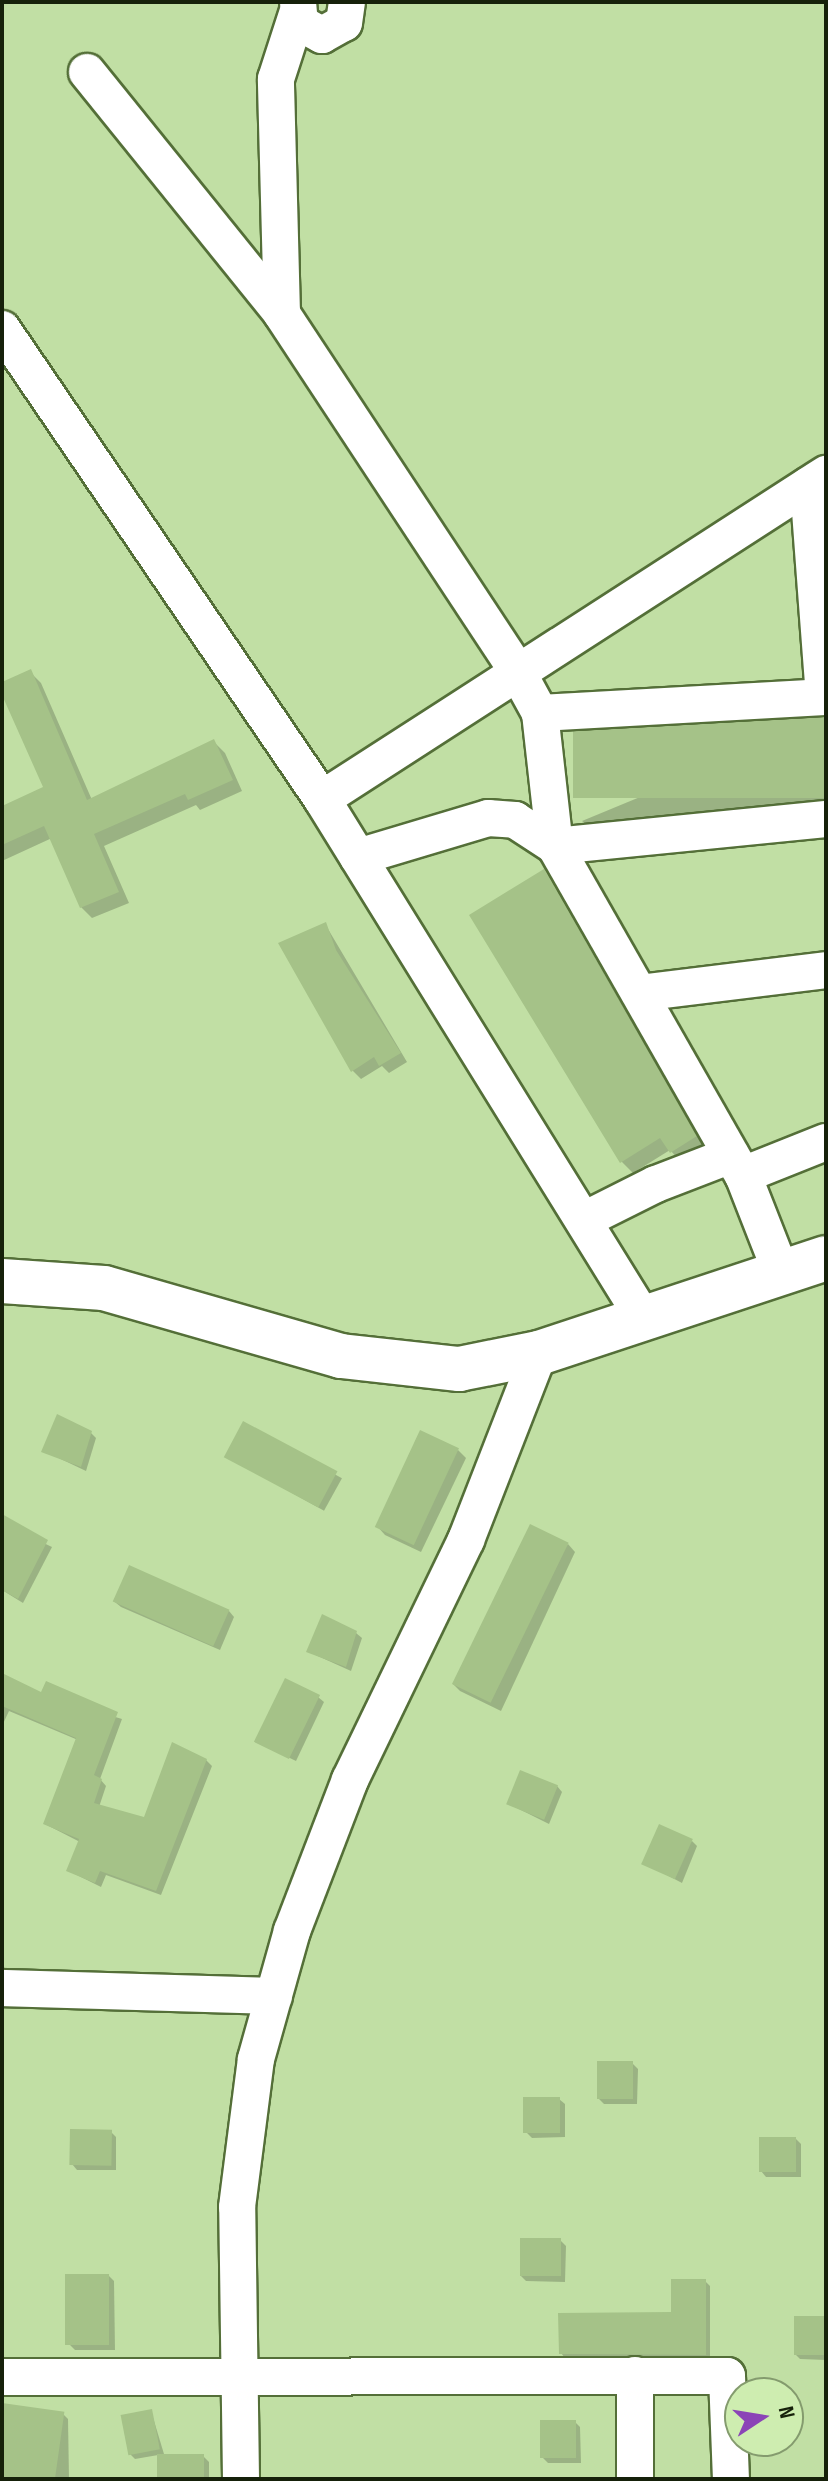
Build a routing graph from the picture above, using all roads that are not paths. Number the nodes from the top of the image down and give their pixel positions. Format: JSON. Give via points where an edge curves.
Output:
{"nodes":[{"id":1,"x":347,"y":2,"type":"edge"},
{"id":2,"x":306,"y":17,"type":"edge"},
{"id":3,"x":87,"y":72,"type":"dead end"},
{"id":4,"x":282,"y":314,"type":"junction"},
{"id":5,"x":2,"y":329,"type":"edge"},
{"id":6,"x":817,"y":480,"type":"edge"},
{"id":7,"x":517,"y":671,"type":"junction"},
{"id":8,"x":825,"y":697,"type":"edge"},
{"id":9,"x":540,"y":713,"type":"junction"},
{"id":10,"x":322,"y":799,"type":"junction"},
{"id":11,"x":826,"y":819,"type":"edge"},
{"id":12,"x":555,"y":846,"type":"junction"},
{"id":13,"x":358,"y":857,"type":"junction"},
{"id":14,"x":826,"y":970,"type":"edge"},
{"id":15,"x":640,"y":993,"type":"junction"},
{"id":16,"x":826,"y":1142,"type":"edge"},
{"id":17,"x":737,"y":1165,"type":"junction"},
{"id":18,"x":584,"y":1220,"type":"junction"},
{"id":19,"x":826,"y":1258,"type":"edge"},
{"id":20,"x":781,"y":1272,"type":"junction"},
{"id":21,"x":2,"y":1281,"type":"edge"},
{"id":22,"x":642,"y":1316,"type":"junction"},
{"id":23,"x":539,"y":1353,"type":"junction"},
{"id":24,"x":2,"y":1988,"type":"edge"},
{"id":25,"x":274,"y":1996,"type":"junction"},
{"id":26,"x":635,"y":2375,"type":"junction"},
{"id":27,"x":240,"y":2376,"type":"junction"},
{"id":28,"x":2,"y":2377,"type":"edge"},
{"id":29,"x":241,"y":2479,"type":"edge"},
{"id":30,"x":635,"y":2479,"type":"edge"},
{"id":31,"x":731,"y":2479,"type":"edge"}],
"edges":[{"from":1,"to":2,"type":"street","via":[[344,23]]},
{"from":2,"to":4,"type":"street","via":[[276,79]]},
{"from":3,"to":4,"type":"street"},
{"from":4,"to":7,"type":"street"},
{"from":5,"to":10,"type":"street"},
{"from":6,"to":7,"type":"street"},
{"from":6,"to":8,"type":"street"},
{"from":7,"to":9,"type":"street"},
{"from":7,"to":10,"type":"street"},
{"from":8,"to":9,"type":"street"},
{"from":9,"to":12,"type":"street"},
{"from":10,"to":13,"type":"street"},
{"from":11,"to":12,"type":"street"},
{"from":12,"to":13,"type":"street","via":[[515,820],[488,818]]},
{"from":12,"to":15,"type":"street"},
{"from":13,"to":18,"type":"street"},
{"from":14,"to":15,"type":"street"},
{"from":15,"to":17,"type":"street"},
{"from":16,"to":17,"type":"street"},
{"from":17,"to":18,"type":"street","via":[[656,1184]]},
{"from":17,"to":20,"type":"street"},
{"from":18,"to":22,"type":"street"},
{"from":19,"to":20,"type":"main road"},
{"from":20,"to":22,"type":"main road"},
{"from":21,"to":23,"type":"main road","via":[[72,1283],[141,1295],[341,1356],[384,1364],[459,1369]]},
{"from":22,"to":23,"type":"main road"},
{"from":23,"to":25,"type":"street","via":[[466,1540],[350,1780],[292,1931]]},
{"from":24,"to":25,"type":"street"},
{"from":25,"to":27,"type":"street","via":[[256,2059],[237,2207]]},
{"from":26,"to":27,"type":"street"},
{"from":26,"to":30,"type":"street"},
{"from":26,"to":31,"type":"street","via":[[727,2376]]},
{"from":27,"to":28,"type":"street"},
{"from":27,"to":29,"type":"street"}]}
